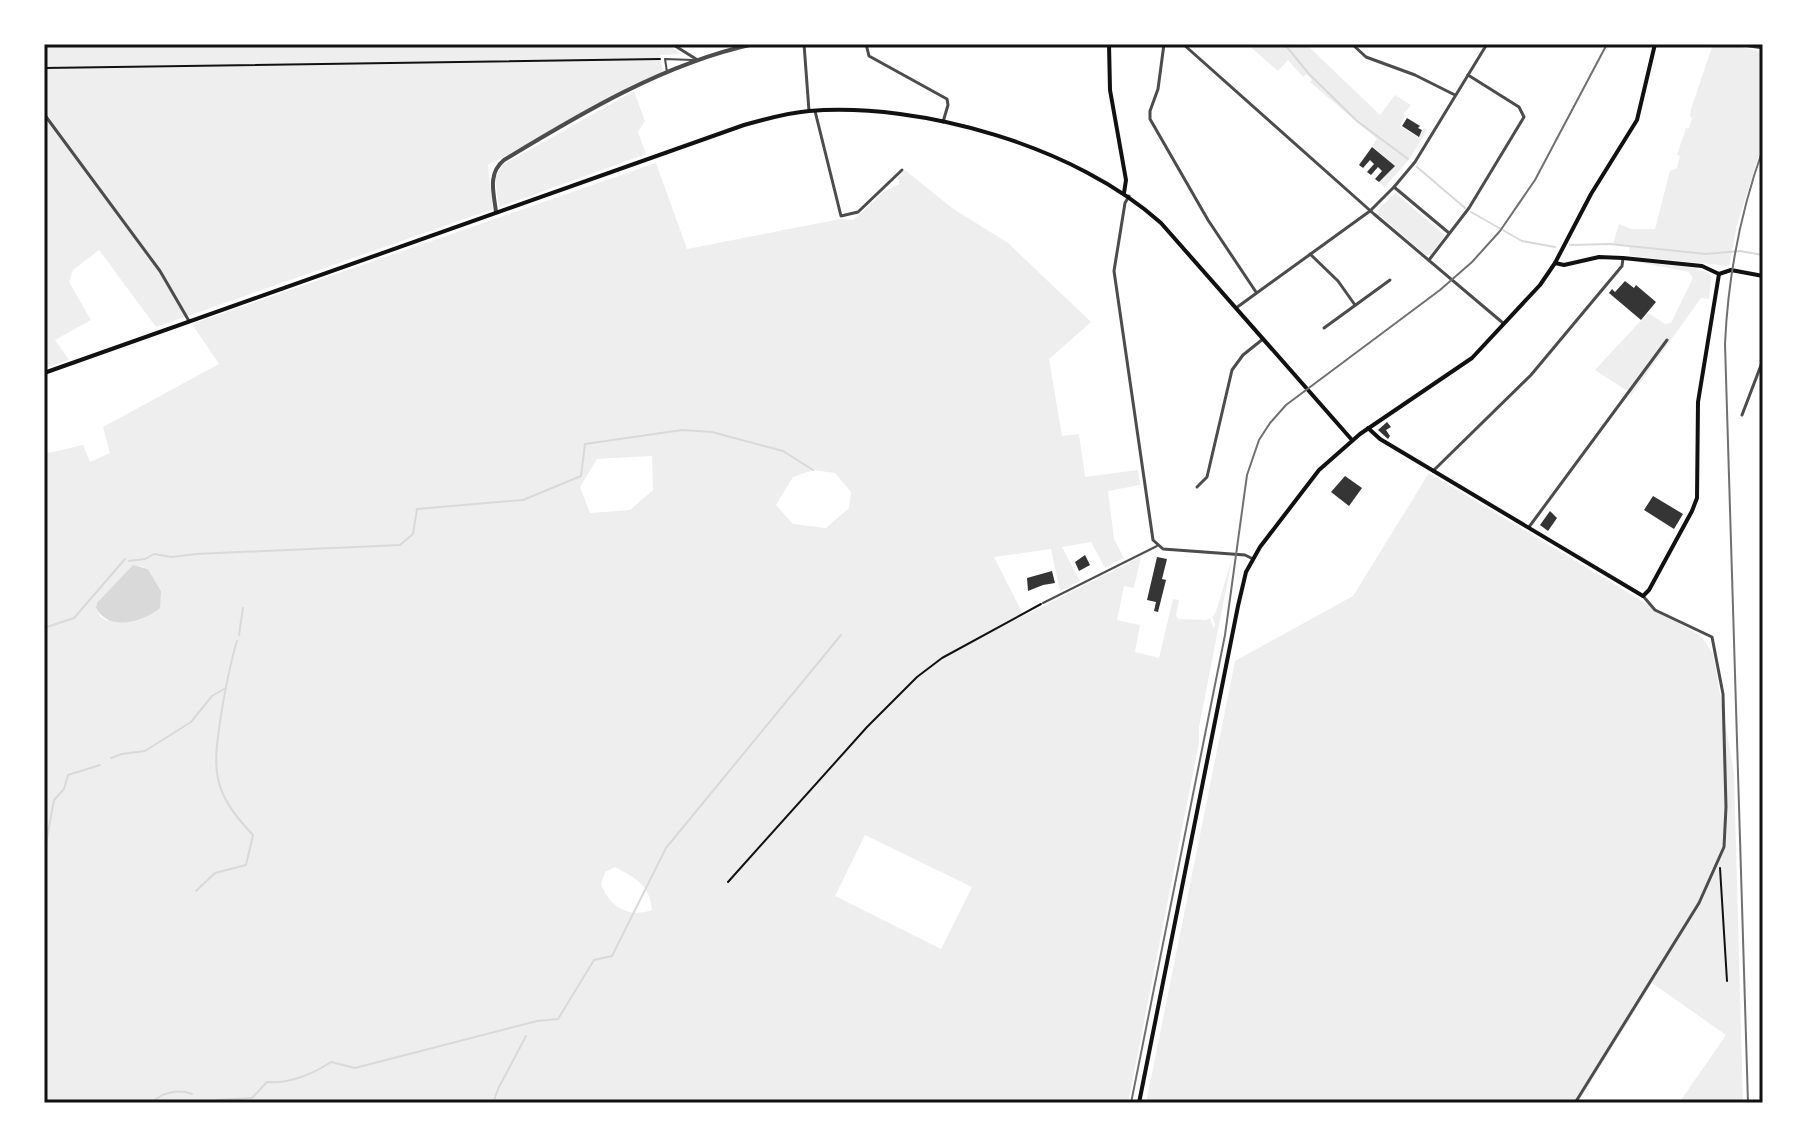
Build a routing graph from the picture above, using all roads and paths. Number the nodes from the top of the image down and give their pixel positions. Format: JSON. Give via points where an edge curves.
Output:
{"nodes":[{"id":1,"x":672,"y":44,"type":"edge"},
{"id":2,"x":754,"y":44,"type":"edge"},
{"id":3,"x":804,"y":44,"type":"edge"},
{"id":4,"x":866,"y":44,"type":"edge"},
{"id":5,"x":1109,"y":44,"type":"edge"},
{"id":6,"x":1164,"y":44,"type":"edge"},
{"id":7,"x":1183,"y":44,"type":"edge"},
{"id":8,"x":1352,"y":44,"type":"edge"},
{"id":9,"x":1487,"y":44,"type":"edge"},
{"id":10,"x":1655,"y":44,"type":"edge"},
{"id":11,"x":1737,"y":44,"type":"edge"},
{"id":12,"x":1763,"y":48,"type":"edge"},
{"id":13,"x":665,"y":59,"type":"junction"},
{"id":14,"x":699,"y":61,"type":"junction"},
{"id":15,"x":44,"y":68,"type":"edge"},
{"id":16,"x":668,"y":74,"type":"junction"},
{"id":17,"x":1468,"y":75,"type":"junction"},
{"id":18,"x":1456,"y":96,"type":"junction"},
{"id":19,"x":812,"y":111,"type":"junction"},
{"id":20,"x":44,"y":114,"type":"edge"},
{"id":21,"x":943,"y":122,"type":"junction"},
{"id":22,"x":902,"y":170,"type":"dead end"},
{"id":23,"x":1394,"y":187,"type":"junction"},
{"id":24,"x":1126,"y":194,"type":"junction"},
{"id":25,"x":1370,"y":211,"type":"junction"},
{"id":26,"x":496,"y":212,"type":"junction"},
{"id":27,"x":1449,"y":234,"type":"junction"},
{"id":28,"x":1310,"y":254,"type":"junction"},
{"id":29,"x":1623,"y":258,"type":"junction"},
{"id":30,"x":1429,"y":261,"type":"junction"},
{"id":31,"x":1555,"y":263,"type":"junction"},
{"id":32,"x":1719,"y":274,"type":"junction"},
{"id":33,"x":1763,"y":276,"type":"edge"},
{"id":34,"x":1390,"y":280,"type":"dead end"},
{"id":35,"x":1257,"y":293,"type":"junction"},
{"id":36,"x":1355,"y":305,"type":"junction"},
{"id":37,"x":1236,"y":308,"type":"junction"},
{"id":38,"x":189,"y":321,"type":"junction"},
{"id":39,"x":1505,"y":325,"type":"junction"},
{"id":40,"x":1324,"y":328,"type":"dead end"},
{"id":41,"x":1263,"y":339,"type":"junction"},
{"id":42,"x":1667,"y":340,"type":"dead end"},
{"id":43,"x":1763,"y":360,"type":"edge"},
{"id":44,"x":44,"y":373,"type":"edge"},
{"id":45,"x":1760,"y":374,"type":"edge"},
{"id":46,"x":1742,"y":415,"type":"dead end"},
{"id":47,"x":1368,"y":428,"type":"junction"},
{"id":48,"x":1352,"y":440,"type":"junction"},
{"id":49,"x":1433,"y":471,"type":"junction"},
{"id":50,"x":1197,"y":487,"type":"dead end"},
{"id":51,"x":1529,"y":527,"type":"junction"},
{"id":52,"x":1157,"y":546,"type":"junction"},
{"id":53,"x":1253,"y":559,"type":"junction"},
{"id":54,"x":1643,"y":596,"type":"junction"},
{"id":55,"x":1043,"y":603,"type":"joint"},
{"id":56,"x":1720,"y":858,"type":"junction"},
{"id":57,"x":728,"y":882,"type":"dead end"},
{"id":58,"x":1727,"y":981,"type":"dead end"},
{"id":59,"x":1139,"y":1103,"type":"edge"},
{"id":60,"x":1575,"y":1103,"type":"edge"}],
"edges":[{"from":1,"to":14,"type":"street"},
{"from":2,"to":14,"type":"street"},
{"from":3,"to":19,"type":"street"},
{"from":4,"to":21,"type":"street","via":[[869,56],[947,99]]},
{"from":5,"to":24,"type":"main road","via":[[1109,81]]},
{"from":6,"to":35,"type":"street","via":[[1150,114],[1208,220]]},
{"from":7,"to":25,"type":"street"},
{"from":8,"to":18,"type":"street","via":[[1366,57]]},
{"from":9,"to":17,"type":"street"},
{"from":10,"to":31,"type":"main road","via":[[1637,120]]},
{"from":11,"to":12,"type":"street"},
{"from":13,"to":14,"type":"lane"},
{"from":13,"to":15,"type":"path"},
{"from":13,"to":16,"type":"lane"},
{"from":14,"to":16,"type":"street"},
{"from":16,"to":26,"type":"street","via":[[504,160],[494,170]]},
{"from":17,"to":18,"type":"street"},
{"from":17,"to":27,"type":"street","via":[[1519,107],[1524,117]]},
{"from":18,"to":23,"type":"street"},
{"from":19,"to":21,"type":"main road","via":[[888,113]]},
{"from":19,"to":22,"type":"street","via":[[841,216],[858,212]]},
{"from":19,"to":26,"type":"main road","via":[[744,125]]},
{"from":20,"to":38,"type":"street","via":[[160,271]]},
{"from":21,"to":24,"type":"main road","via":[[1066,162]]},
{"from":23,"to":25,"type":"street"},
{"from":23,"to":27,"type":"street"},
{"from":24,"to":37,"type":"main road","via":[[1161,223]]},
{"from":24,"to":52,"type":"street","via":[[1114,271]]},
{"from":25,"to":28,"type":"street"},
{"from":25,"to":30,"type":"street"},
{"from":26,"to":38,"type":"main road"},
{"from":27,"to":30,"type":"street"},
{"from":28,"to":35,"type":"street"},
{"from":28,"to":36,"type":"street"},
{"from":29,"to":31,"type":"main road"},
{"from":29,"to":32,"type":"main road","via":[[1693,265]]},
{"from":29,"to":49,"type":"street","via":[[1622,266],[1541,364]]},
{"from":30,"to":39,"type":"street"},
{"from":31,"to":39,"type":"main road"},
{"from":32,"to":33,"type":"main road","via":[[1731,270]]},
{"from":32,"to":54,"type":"main road","via":[[1698,402],[1697,498]]},
{"from":34,"to":36,"type":"street"},
{"from":35,"to":37,"type":"street"},
{"from":36,"to":40,"type":"street"},
{"from":37,"to":41,"type":"main road"},
{"from":38,"to":44,"type":"main road"},
{"from":39,"to":47,"type":"main road","via":[[1460,368]]},
{"from":41,"to":48,"type":"main road"},
{"from":41,"to":50,"type":"street","via":[[1232,370],[1207,477]]},
{"from":42,"to":51,"type":"street"},
{"from":43,"to":45,"type":"street"},
{"from":45,"to":46,"type":"street"},
{"from":47,"to":48,"type":"main road"},
{"from":47,"to":49,"type":"main road"},
{"from":48,"to":53,"type":"main road","via":[[1309,482]]},
{"from":49,"to":51,"type":"main road"},
{"from":51,"to":54,"type":"main road"},
{"from":52,"to":53,"type":"street"},
{"from":52,"to":55,"type":"lane"},
{"from":53,"to":59,"type":"main road","via":[[1238,606]]},
{"from":54,"to":56,"type":"street","via":[[1655,610],[1707,633],[1716,647],[1723,694],[1726,835]]},
{"from":55,"to":57,"type":"path","via":[[917,677]]},
{"from":56,"to":58,"type":"path"},
{"from":56,"to":60,"type":"street","via":[[1699,903]]}]}
